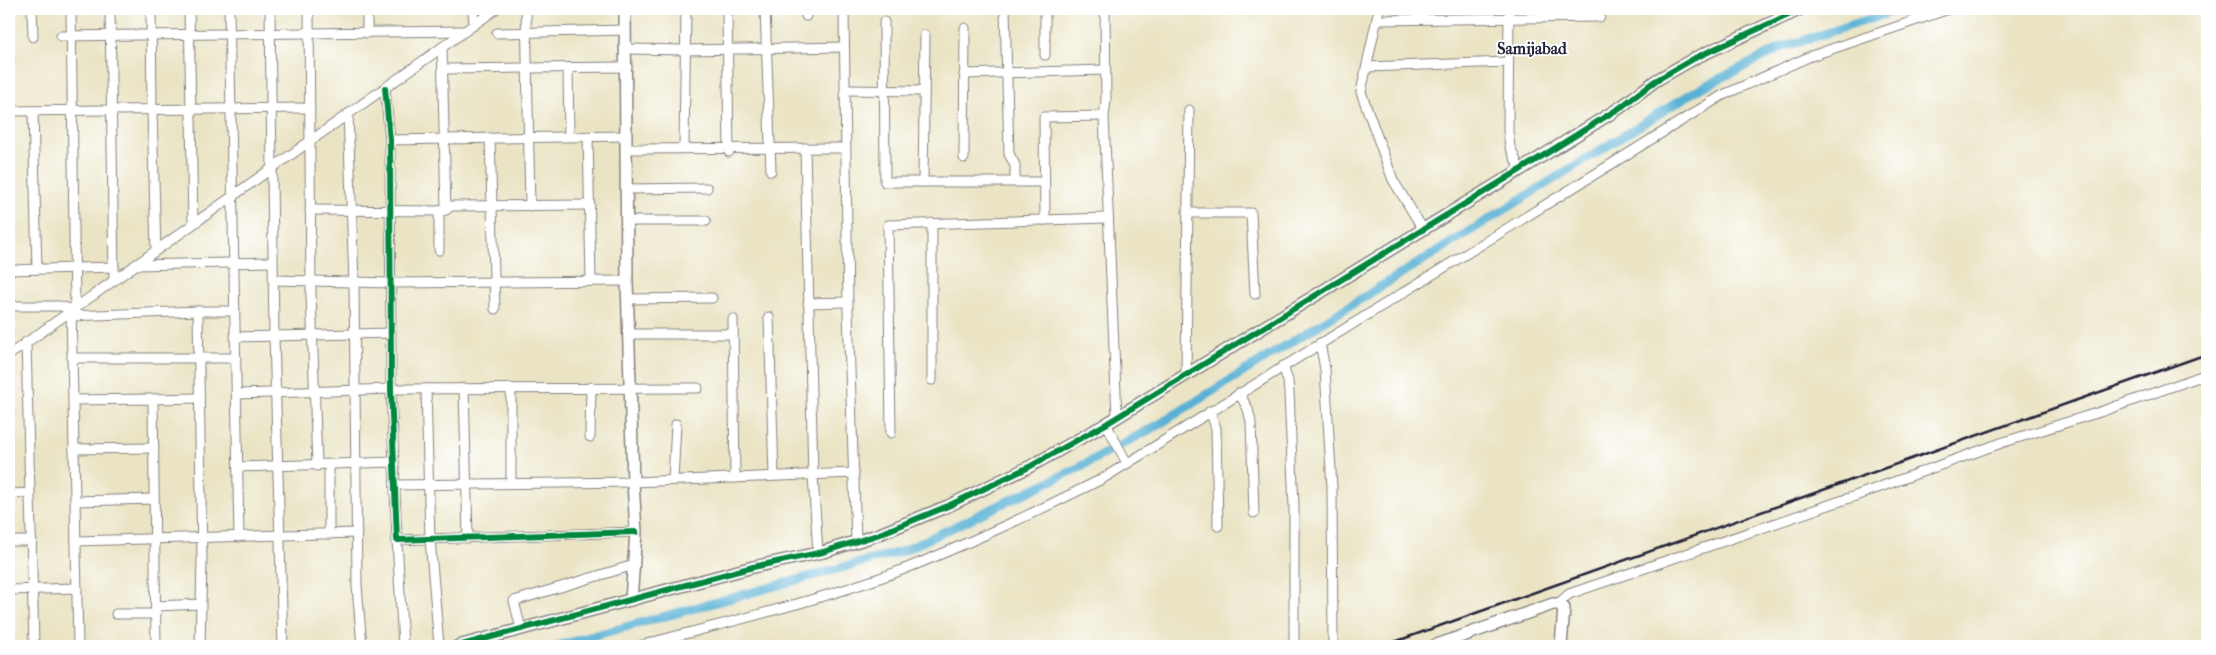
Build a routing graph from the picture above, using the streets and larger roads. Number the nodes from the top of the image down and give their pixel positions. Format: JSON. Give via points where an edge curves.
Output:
{"nodes":[{"id":1,"x":32,"y":9,"type":"edge"},
{"id":2,"x":71,"y":9,"type":"edge"},
{"id":3,"x":110,"y":9,"type":"edge"},
{"id":4,"x":151,"y":9,"type":"edge"},
{"id":5,"x":189,"y":9,"type":"edge"},
{"id":6,"x":229,"y":9,"type":"edge"},
{"id":7,"x":270,"y":9,"type":"edge"},
{"id":8,"x":309,"y":9,"type":"edge"},
{"id":9,"x":367,"y":9,"type":"edge"},
{"id":10,"x":473,"y":9,"type":"edge"},
{"id":11,"x":496,"y":9,"type":"edge"},
{"id":12,"x":526,"y":9,"type":"edge"},
{"id":13,"x":626,"y":9,"type":"edge"},
{"id":14,"x":686,"y":9,"type":"edge"},
{"id":15,"x":766,"y":9,"type":"edge"},
{"id":16,"x":844,"y":9,"type":"edge"},
{"id":17,"x":1006,"y":9,"type":"edge"},
{"id":18,"x":1045,"y":9,"type":"edge"},
{"id":19,"x":1104,"y":9,"type":"edge"},
{"id":20,"x":1379,"y":9,"type":"edge"},
{"id":21,"x":1799,"y":9,"type":"edge"},
{"id":22,"x":1949,"y":9,"type":"edge"},
{"id":23,"x":1509,"y":13,"type":"edge"},
{"id":24,"x":727,"y":14,"type":"dead end"},
{"id":25,"x":1600,"y":17,"type":"dead end"},
{"id":26,"x":1377,"y":20,"type":"junction"},
{"id":27,"x":884,"y":22,"type":"dead end"},
{"id":28,"x":474,"y":25,"type":"junction"},
{"id":29,"x":965,"y":28,"type":"dead end"},
{"id":30,"x":625,"y":30,"type":"junction"},
{"id":31,"x":465,"y":31,"type":"junction"},
{"id":32,"x":527,"y":32,"type":"junction"},
{"id":33,"x":367,"y":33,"type":"junction"},
{"id":34,"x":497,"y":33,"type":"dead end"},
{"id":35,"x":229,"y":34,"type":"junction"},
{"id":36,"x":270,"y":34,"type":"junction"},
{"id":37,"x":310,"y":34,"type":"junction"},
{"id":38,"x":110,"y":35,"type":"junction"},
{"id":39,"x":151,"y":35,"type":"junction"},
{"id":40,"x":189,"y":35,"type":"junction"},
{"id":41,"x":925,"y":35,"type":"dead end"},
{"id":42,"x":61,"y":36,"type":"dead end"},
{"id":43,"x":71,"y":36,"type":"junction"},
{"id":44,"x":33,"y":37,"type":"dead end"},
{"id":45,"x":442,"y":47,"type":"junction"},
{"id":46,"x":844,"y":47,"type":"junction"},
{"id":47,"x":626,"y":49,"type":"junction"},
{"id":48,"x":767,"y":49,"type":"junction"},
{"id":49,"x":685,"y":50,"type":"junction"},
{"id":50,"x":727,"y":50,"type":"junction"},
{"id":51,"x":1045,"y":55,"type":"dead end"},
{"id":52,"x":1508,"y":62,"type":"junction"},
{"id":53,"x":527,"y":68,"type":"junction"},
{"id":54,"x":568,"y":68,"type":"junction"},
{"id":55,"x":627,"y":68,"type":"junction"},
{"id":56,"x":1367,"y":68,"type":"junction"},
{"id":57,"x":443,"y":69,"type":"junction"},
{"id":58,"x":1106,"y":70,"type":"junction"},
{"id":59,"x":1007,"y":73,"type":"junction"},
{"id":60,"x":964,"y":74,"type":"junction"},
{"id":61,"x":385,"y":88,"type":"junction"},
{"id":62,"x":845,"y":90,"type":"junction"},
{"id":63,"x":885,"y":90,"type":"junction"},
{"id":64,"x":924,"y":90,"type":"junction"},
{"id":65,"x":310,"y":108,"type":"junction"},
{"id":66,"x":191,"y":109,"type":"junction"},
{"id":67,"x":231,"y":109,"type":"junction"},
{"id":68,"x":271,"y":109,"type":"junction"},
{"id":69,"x":72,"y":110,"type":"junction"},
{"id":70,"x":112,"y":110,"type":"junction"},
{"id":71,"x":152,"y":110,"type":"junction"},
{"id":72,"x":1189,"y":110,"type":"dead end"},
{"id":73,"x":9,"y":111,"type":"edge"},
{"id":74,"x":33,"y":111,"type":"junction"},
{"id":75,"x":348,"y":114,"type":"junction"},
{"id":76,"x":1104,"y":116,"type":"junction"},
{"id":77,"x":569,"y":136,"type":"junction"},
{"id":78,"x":588,"y":136,"type":"junction"},
{"id":79,"x":625,"y":136,"type":"junction"},
{"id":80,"x":529,"y":137,"type":"junction"},
{"id":81,"x":490,"y":138,"type":"junction"},
{"id":82,"x":444,"y":139,"type":"junction"},
{"id":83,"x":390,"y":140,"type":"junction"},
{"id":84,"x":310,"y":141,"type":"junction"},
{"id":85,"x":684,"y":148,"type":"junction"},
{"id":86,"x":770,"y":148,"type":"junction"},
{"id":87,"x":805,"y":148,"type":"junction"},
{"id":88,"x":846,"y":148,"type":"junction"},
{"id":89,"x":626,"y":149,"type":"junction"},
{"id":90,"x":729,"y":150,"type":"junction"},
{"id":91,"x":964,"y":158,"type":"dead end"},
{"id":92,"x":272,"y":168,"type":"junction"},
{"id":93,"x":1520,"y":170,"type":"junction"},
{"id":94,"x":771,"y":171,"type":"dead end"},
{"id":95,"x":923,"y":182,"type":"junction"},
{"id":96,"x":1015,"y":182,"type":"junction"},
{"id":97,"x":1044,"y":182,"type":"junction"},
{"id":98,"x":707,"y":188,"type":"dead end"},
{"id":99,"x":626,"y":189,"type":"junction"},
{"id":100,"x":233,"y":195,"type":"junction"},
{"id":101,"x":590,"y":205,"type":"junction"},
{"id":102,"x":530,"y":206,"type":"junction"},
{"id":103,"x":491,"y":207,"type":"junction"},
{"id":104,"x":310,"y":210,"type":"junction"},
{"id":105,"x":442,"y":210,"type":"junction"},
{"id":106,"x":353,"y":211,"type":"junction"},
{"id":107,"x":391,"y":211,"type":"junction"},
{"id":108,"x":1187,"y":213,"type":"junction"},
{"id":109,"x":1108,"y":218,"type":"junction"},
{"id":110,"x":1045,"y":220,"type":"junction"},
{"id":111,"x":627,"y":221,"type":"junction"},
{"id":112,"x":706,"y":221,"type":"dead end"},
{"id":113,"x":932,"y":223,"type":"junction"},
{"id":114,"x":193,"y":224,"type":"junction"},
{"id":115,"x":1423,"y":229,"type":"junction"},
{"id":116,"x":156,"y":250,"type":"junction"},
{"id":117,"x":439,"y":250,"type":"dead end"},
{"id":118,"x":234,"y":262,"type":"junction"},
{"id":119,"x":273,"y":262,"type":"junction"},
{"id":120,"x":135,"y":264,"type":"junction"},
{"id":121,"x":75,"y":268,"type":"junction"},
{"id":122,"x":114,"y":268,"type":"junction"},
{"id":123,"x":37,"y":269,"type":"junction"},
{"id":124,"x":9,"y":270,"type":"edge"},
{"id":125,"x":114,"y":280,"type":"junction"},
{"id":126,"x":274,"y":280,"type":"junction"},
{"id":127,"x":311,"y":281,"type":"junction"},
{"id":128,"x":591,"y":281,"type":"junction"},
{"id":129,"x":627,"y":281,"type":"junction"},
{"id":130,"x":494,"y":282,"type":"junction"},
{"id":131,"x":354,"y":283,"type":"junction"},
{"id":132,"x":391,"y":283,"type":"junction"},
{"id":133,"x":1254,"y":294,"type":"dead end"},
{"id":134,"x":712,"y":298,"type":"dead end"},
{"id":135,"x":628,"y":299,"type":"junction"},
{"id":136,"x":847,"y":302,"type":"junction"},
{"id":137,"x":808,"y":303,"type":"junction"},
{"id":138,"x":9,"y":306,"type":"edge"},
{"id":139,"x":495,"y":309,"type":"dead end"},
{"id":140,"x":72,"y":311,"type":"junction"},
{"id":141,"x":198,"y":311,"type":"junction"},
{"id":142,"x":235,"y":311,"type":"junction"},
{"id":143,"x":769,"y":317,"type":"dead end"},
{"id":144,"x":733,"y":320,"type":"dead end"},
{"id":145,"x":391,"y":332,"type":"junction"},
{"id":146,"x":353,"y":334,"type":"junction"},
{"id":147,"x":629,"y":334,"type":"junction"},
{"id":148,"x":733,"y":334,"type":"junction"},
{"id":149,"x":312,"y":336,"type":"junction"},
{"id":150,"x":236,"y":337,"type":"junction"},
{"id":151,"x":274,"y":337,"type":"junction"},
{"id":152,"x":26,"y":342,"type":"junction"},
{"id":153,"x":1320,"y":343,"type":"junction"},
{"id":154,"x":9,"y":355,"type":"edge"},
{"id":155,"x":199,"y":356,"type":"junction"},
{"id":156,"x":72,"y":358,"type":"junction"},
{"id":157,"x":236,"y":358,"type":"junction"},
{"id":158,"x":1283,"y":366,"type":"junction"},
{"id":159,"x":2207,"y":374,"type":"edge"},
{"id":160,"x":1186,"y":375,"type":"junction"},
{"id":161,"x":932,"y":380,"type":"dead end"},
{"id":162,"x":591,"y":387,"type":"junction"},
{"id":163,"x":630,"y":387,"type":"junction"},
{"id":164,"x":426,"y":388,"type":"junction"},
{"id":165,"x":464,"y":388,"type":"junction"},
{"id":166,"x":511,"y":388,"type":"junction"},
{"id":167,"x":698,"y":388,"type":"dead end"},
{"id":168,"x":391,"y":389,"type":"junction"},
{"id":169,"x":356,"y":390,"type":"junction"},
{"id":170,"x":314,"y":392,"type":"junction"},
{"id":171,"x":276,"y":393,"type":"junction"},
{"id":172,"x":1239,"y":393,"type":"junction"},
{"id":173,"x":236,"y":394,"type":"junction"},
{"id":174,"x":153,"y":398,"type":"junction"},
{"id":175,"x":199,"y":398,"type":"junction"},
{"id":176,"x":73,"y":400,"type":"junction"},
{"id":177,"x":1210,"y":412,"type":"junction"},
{"id":178,"x":1117,"y":417,"type":"junction"},
{"id":179,"x":676,"y":424,"type":"dead end"},
{"id":180,"x":1108,"y":429,"type":"junction"},
{"id":181,"x":891,"y":433,"type":"dead end"},
{"id":182,"x":590,"y":437,"type":"dead end"},
{"id":183,"x":154,"y":448,"type":"junction"},
{"id":184,"x":74,"y":449,"type":"junction"},
{"id":185,"x":1126,"y":461,"type":"junction"},
{"id":186,"x":394,"y":462,"type":"junction"},
{"id":187,"x":356,"y":464,"type":"junction"},
{"id":188,"x":329,"y":465,"type":"junction"},
{"id":189,"x":316,"y":466,"type":"junction"},
{"id":190,"x":278,"y":467,"type":"junction"},
{"id":191,"x":238,"y":468,"type":"junction"},
{"id":192,"x":854,"y":473,"type":"junction"},
{"id":193,"x":813,"y":475,"type":"junction"},
{"id":194,"x":774,"y":476,"type":"junction"},
{"id":195,"x":736,"y":478,"type":"junction"},
{"id":196,"x":673,"y":480,"type":"junction"},
{"id":197,"x":633,"y":482,"type":"junction"},
{"id":198,"x":511,"y":483,"type":"junction"},
{"id":199,"x":428,"y":484,"type":"junction"},
{"id":200,"x":467,"y":484,"type":"junction"},
{"id":201,"x":395,"y":485,"type":"junction"},
{"id":202,"x":30,"y":493,"type":"junction"},
{"id":203,"x":9,"y":494,"type":"edge"},
{"id":204,"x":154,"y":499,"type":"junction"},
{"id":205,"x":76,"y":501,"type":"junction"},
{"id":206,"x":1254,"y":513,"type":"dead end"},
{"id":207,"x":1218,"y":526,"type":"dead end"},
{"id":208,"x":636,"y":532,"type":"junction"},
{"id":209,"x":329,"y":534,"type":"junction"},
{"id":210,"x":357,"y":534,"type":"junction"},
{"id":211,"x":280,"y":536,"type":"junction"},
{"id":212,"x":202,"y":537,"type":"junction"},
{"id":213,"x":239,"y":537,"type":"junction"},
{"id":214,"x":155,"y":538,"type":"junction"},
{"id":215,"x":468,"y":538,"type":"junction"},
{"id":216,"x":430,"y":539,"type":"junction"},
{"id":217,"x":397,"y":540,"type":"junction"},
{"id":218,"x":9,"y":541,"type":"edge"},
{"id":219,"x":32,"y":541,"type":"junction"},
{"id":220,"x":76,"y":541,"type":"junction"},
{"id":221,"x":856,"y":541,"type":"junction"},
{"id":222,"x":818,"y":553,"type":"junction"},
{"id":223,"x":634,"y":565,"type":"junction"},
{"id":224,"x":77,"y":588,"type":"junction"},
{"id":225,"x":33,"y":589,"type":"junction"},
{"id":226,"x":9,"y":590,"type":"edge"},
{"id":227,"x":631,"y":600,"type":"junction"},
{"id":228,"x":200,"y":604,"type":"junction"},
{"id":229,"x":1558,"y":604,"type":"junction"},
{"id":230,"x":156,"y":610,"type":"junction"},
{"id":231,"x":116,"y":614,"type":"dead end"},
{"id":232,"x":521,"y":629,"type":"junction"},
{"id":233,"x":34,"y":646,"type":"edge"},
{"id":234,"x":78,"y":646,"type":"edge"},
{"id":235,"x":156,"y":646,"type":"edge"},
{"id":236,"x":200,"y":646,"type":"edge"},
{"id":237,"x":283,"y":646,"type":"edge"},
{"id":238,"x":362,"y":646,"type":"edge"},
{"id":239,"x":403,"y":646,"type":"edge"},
{"id":240,"x":439,"y":646,"type":"edge"},
{"id":241,"x":458,"y":646,"type":"edge"},
{"id":242,"x":639,"y":646,"type":"edge"},
{"id":243,"x":1294,"y":646,"type":"edge"},
{"id":244,"x":1333,"y":646,"type":"edge"},
{"id":245,"x":1434,"y":646,"type":"edge"},
{"id":246,"x":1561,"y":646,"type":"edge"}],
"edges":[{"from":1,"to":44,"type":"street"},
{"from":2,"to":43,"type":"street"},
{"from":3,"to":38,"type":"street"},
{"from":4,"to":39,"type":"street"},
{"from":5,"to":40,"type":"street"},
{"from":6,"to":35,"type":"street"},
{"from":7,"to":36,"type":"street"},
{"from":8,"to":37,"type":"street"},
{"from":9,"to":33,"type":"street"},
{"from":10,"to":28,"type":"street"},
{"from":11,"to":28,"type":"street"},
{"from":12,"to":32,"type":"street"},
{"from":13,"to":30,"type":"street"},
{"from":14,"to":49,"type":"street"},
{"from":15,"to":48,"type":"street"},
{"from":16,"to":46,"type":"street"},
{"from":17,"to":59,"type":"street"},
{"from":18,"to":51,"type":"street"},
{"from":19,"to":58,"type":"street"},
{"from":20,"to":26,"type":"street"},
{"from":21,"to":93,"type":"street","via":[[1695,58],[1655,81]]},
{"from":22,"to":153,"type":"street","via":[[1811,56],[1723,95]]},
{"from":23,"to":25,"type":"street"},
{"from":23,"to":26,"type":"street"},
{"from":23,"to":52,"type":"street"},
{"from":24,"to":50,"type":"street"},
{"from":26,"to":56,"type":"street"},
{"from":27,"to":63,"type":"street"},
{"from":28,"to":31,"type":"street"},
{"from":29,"to":60,"type":"street"},
{"from":30,"to":32,"type":"street"},
{"from":30,"to":47,"type":"street"},
{"from":31,"to":33,"type":"street"},
{"from":31,"to":45,"type":"street"},
{"from":32,"to":34,"type":"street"},
{"from":32,"to":53,"type":"street"},
{"from":33,"to":37,"type":"street"},
{"from":35,"to":36,"type":"street"},
{"from":35,"to":40,"type":"street"},
{"from":35,"to":67,"type":"street"},
{"from":36,"to":37,"type":"street"},
{"from":36,"to":68,"type":"street"},
{"from":37,"to":65,"type":"street"},
{"from":38,"to":39,"type":"street"},
{"from":38,"to":43,"type":"street"},
{"from":38,"to":70,"type":"street"},
{"from":39,"to":40,"type":"street"},
{"from":39,"to":71,"type":"street"},
{"from":40,"to":66,"type":"street"},
{"from":41,"to":64,"type":"street"},
{"from":42,"to":43,"type":"street"},
{"from":43,"to":69,"type":"street"},
{"from":45,"to":57,"type":"street"},
{"from":45,"to":61,"type":"street"},
{"from":46,"to":48,"type":"street"},
{"from":46,"to":62,"type":"street"},
{"from":47,"to":49,"type":"street"},
{"from":47,"to":55,"type":"street"},
{"from":48,"to":50,"type":"street"},
{"from":48,"to":86,"type":"street"},
{"from":49,"to":50,"type":"street"},
{"from":49,"to":85,"type":"street"},
{"from":50,"to":90,"type":"street"},
{"from":52,"to":56,"type":"street"},
{"from":52,"to":93,"type":"street","via":[[1508,131],[1510,147]]},
{"from":53,"to":54,"type":"street"},
{"from":53,"to":57,"type":"street"},
{"from":53,"to":80,"type":"street"},
{"from":54,"to":55,"type":"street"},
{"from":54,"to":77,"type":"street"},
{"from":55,"to":79,"type":"street"},
{"from":56,"to":115,"type":"street","via":[[1361,92],[1393,180]]},
{"from":57,"to":82,"type":"street"},
{"from":58,"to":59,"type":"street"},
{"from":58,"to":76,"type":"street"},
{"from":59,"to":60,"type":"street"},
{"from":59,"to":96,"type":"street","via":[[1009,154],[1014,164]]},
{"from":60,"to":91,"type":"street"},
{"from":61,"to":75,"type":"street"},
{"from":61,"to":83,"type":"street"},
{"from":62,"to":63,"type":"street"},
{"from":62,"to":88,"type":"street"},
{"from":63,"to":64,"type":"street"},
{"from":63,"to":95,"type":"street","via":[[885,182]]},
{"from":64,"to":95,"type":"street"},
{"from":65,"to":68,"type":"street"},
{"from":65,"to":84,"type":"street"},
{"from":66,"to":67,"type":"street"},
{"from":66,"to":71,"type":"street"},
{"from":66,"to":114,"type":"street"},
{"from":67,"to":68,"type":"street"},
{"from":67,"to":100,"type":"street"},
{"from":68,"to":92,"type":"street"},
{"from":69,"to":70,"type":"street"},
{"from":69,"to":74,"type":"street"},
{"from":69,"to":121,"type":"street"},
{"from":70,"to":71,"type":"street"},
{"from":70,"to":122,"type":"street"},
{"from":71,"to":116,"type":"street"},
{"from":72,"to":108,"type":"street"},
{"from":73,"to":74,"type":"street"},
{"from":74,"to":123,"type":"street"},
{"from":75,"to":84,"type":"street"},
{"from":75,"to":106,"type":"street"},
{"from":76,"to":97,"type":"street","via":[[1044,117]]},
{"from":76,"to":109,"type":"street"},
{"from":77,"to":78,"type":"street"},
{"from":77,"to":80,"type":"street"},
{"from":78,"to":79,"type":"street"},
{"from":78,"to":101,"type":"street"},
{"from":79,"to":89,"type":"street"},
{"from":80,"to":81,"type":"street"},
{"from":80,"to":102,"type":"street"},
{"from":81,"to":82,"type":"street"},
{"from":81,"to":103,"type":"street"},
{"from":82,"to":83,"type":"street"},
{"from":82,"to":105,"type":"street"},
{"from":83,"to":107,"type":"street"},
{"from":84,"to":92,"type":"street"},
{"from":84,"to":104,"type":"street"},
{"from":85,"to":89,"type":"street"},
{"from":85,"to":90,"type":"street"},
{"from":86,"to":87,"type":"street"},
{"from":86,"to":90,"type":"street"},
{"from":86,"to":94,"type":"street"},
{"from":87,"to":88,"type":"street"},
{"from":87,"to":137,"type":"street"},
{"from":88,"to":136,"type":"street"},
{"from":89,"to":99,"type":"street"},
{"from":92,"to":100,"type":"street"},
{"from":92,"to":119,"type":"street"},
{"from":93,"to":115,"type":"street"},
{"from":95,"to":96,"type":"street"},
{"from":96,"to":97,"type":"street"},
{"from":97,"to":110,"type":"street"},
{"from":98,"to":99,"type":"street"},
{"from":99,"to":111,"type":"street"},
{"from":100,"to":114,"type":"street"},
{"from":100,"to":118,"type":"street"},
{"from":101,"to":102,"type":"street"},
{"from":101,"to":128,"type":"street"},
{"from":102,"to":103,"type":"street"},
{"from":103,"to":105,"type":"street","via":[[451,206]]},
{"from":103,"to":130,"type":"street"},
{"from":104,"to":106,"type":"street"},
{"from":104,"to":127,"type":"street"},
{"from":105,"to":107,"type":"street"},
{"from":105,"to":117,"type":"street"},
{"from":106,"to":107,"type":"street"},
{"from":106,"to":131,"type":"street"},
{"from":107,"to":132,"type":"street"},
{"from":108,"to":133,"type":"street","via":[[1251,213]]},
{"from":108,"to":160,"type":"street"},
{"from":109,"to":110,"type":"street"},
{"from":109,"to":178,"type":"street"},
{"from":110,"to":113,"type":"street"},
{"from":111,"to":112,"type":"street"},
{"from":111,"to":129,"type":"street"},
{"from":113,"to":161,"type":"street"},
{"from":113,"to":181,"type":"street","via":[[888,224]]},
{"from":114,"to":116,"type":"street"},
{"from":115,"to":160,"type":"street"},
{"from":116,"to":120,"type":"street"},
{"from":118,"to":119,"type":"street"},
{"from":118,"to":120,"type":"street"},
{"from":118,"to":142,"type":"street"},
{"from":119,"to":126,"type":"street"},
{"from":120,"to":125,"type":"street"},
{"from":121,"to":122,"type":"street"},
{"from":121,"to":123,"type":"street"},
{"from":121,"to":140,"type":"street"},
{"from":122,"to":125,"type":"street"},
{"from":123,"to":124,"type":"street"},
{"from":125,"to":140,"type":"street"},
{"from":126,"to":127,"type":"street"},
{"from":126,"to":151,"type":"street"},
{"from":127,"to":131,"type":"street"},
{"from":127,"to":149,"type":"street"},
{"from":128,"to":129,"type":"street"},
{"from":128,"to":130,"type":"street"},
{"from":129,"to":135,"type":"street"},
{"from":130,"to":132,"type":"street"},
{"from":130,"to":139,"type":"street"},
{"from":131,"to":132,"type":"street"},
{"from":131,"to":146,"type":"street"},
{"from":132,"to":145,"type":"street"},
{"from":134,"to":135,"type":"street"},
{"from":135,"to":147,"type":"street"},
{"from":136,"to":137,"type":"street"},
{"from":136,"to":192,"type":"street"},
{"from":137,"to":193,"type":"street"},
{"from":138,"to":140,"type":"street","via":[[60,306]]},
{"from":140,"to":141,"type":"street"},
{"from":140,"to":152,"type":"street"},
{"from":140,"to":156,"type":"street"},
{"from":141,"to":142,"type":"street"},
{"from":141,"to":155,"type":"street"},
{"from":142,"to":150,"type":"street"},
{"from":143,"to":194,"type":"street"},
{"from":144,"to":148,"type":"street"},
{"from":145,"to":146,"type":"street"},
{"from":145,"to":168,"type":"street"},
{"from":146,"to":149,"type":"street"},
{"from":146,"to":169,"type":"street"},
{"from":147,"to":148,"type":"street"},
{"from":147,"to":163,"type":"street"},
{"from":148,"to":195,"type":"street"},
{"from":149,"to":151,"type":"street"},
{"from":149,"to":170,"type":"street"},
{"from":150,"to":151,"type":"street"},
{"from":150,"to":157,"type":"street"},
{"from":151,"to":171,"type":"street"},
{"from":152,"to":154,"type":"street"},
{"from":152,"to":202,"type":"street"},
{"from":153,"to":158,"type":"street"},
{"from":153,"to":244,"type":"street","via":[[1325,368],[1332,488]]},
{"from":155,"to":156,"type":"street"},
{"from":155,"to":157,"type":"street"},
{"from":155,"to":175,"type":"street"},
{"from":156,"to":176,"type":"street"},
{"from":157,"to":173,"type":"street"},
{"from":158,"to":172,"type":"street"},
{"from":158,"to":243,"type":"street","via":[[1288,381],[1291,440]]},
{"from":159,"to":229,"type":"street","via":[[2001,442],[1578,591],[1564,597]]},
{"from":160,"to":178,"type":"street"},
{"from":162,"to":163,"type":"street"},
{"from":162,"to":166,"type":"street"},
{"from":162,"to":182,"type":"street"},
{"from":163,"to":167,"type":"street"},
{"from":163,"to":197,"type":"street"},
{"from":164,"to":165,"type":"street"},
{"from":164,"to":168,"type":"street"},
{"from":164,"to":199,"type":"street"},
{"from":165,"to":166,"type":"street"},
{"from":165,"to":200,"type":"street"},
{"from":166,"to":198,"type":"street"},
{"from":168,"to":169,"type":"street"},
{"from":168,"to":186,"type":"street"},
{"from":169,"to":170,"type":"street"},
{"from":169,"to":187,"type":"street"},
{"from":170,"to":171,"type":"street"},
{"from":170,"to":189,"type":"street"},
{"from":171,"to":173,"type":"street"},
{"from":171,"to":190,"type":"street"},
{"from":172,"to":177,"type":"street"},
{"from":172,"to":206,"type":"street","via":[[1251,422]]},
{"from":173,"to":191,"type":"street"},
{"from":174,"to":175,"type":"street"},
{"from":174,"to":176,"type":"street"},
{"from":174,"to":183,"type":"street"},
{"from":175,"to":212,"type":"street"},
{"from":176,"to":184,"type":"street"},
{"from":177,"to":185,"type":"street"},
{"from":177,"to":207,"type":"street","via":[[1216,428]]},
{"from":178,"to":180,"type":"street"},
{"from":179,"to":196,"type":"street"},
{"from":180,"to":185,"type":"street"},
{"from":180,"to":221,"type":"street","via":[[948,506]]},
{"from":183,"to":184,"type":"street"},
{"from":183,"to":204,"type":"street"},
{"from":184,"to":205,"type":"street"},
{"from":185,"to":242,"type":"street","via":[[1102,479],[1024,518],[894,573],[801,603]]},
{"from":186,"to":187,"type":"street"},
{"from":186,"to":201,"type":"street"},
{"from":187,"to":188,"type":"street"},
{"from":187,"to":210,"type":"street"},
{"from":188,"to":189,"type":"street"},
{"from":188,"to":209,"type":"street"},
{"from":189,"to":190,"type":"street"},
{"from":190,"to":191,"type":"street"},
{"from":190,"to":211,"type":"street"},
{"from":191,"to":213,"type":"street"},
{"from":192,"to":193,"type":"street"},
{"from":192,"to":221,"type":"street"},
{"from":193,"to":194,"type":"street"},
{"from":193,"to":222,"type":"street"},
{"from":194,"to":195,"type":"street"},
{"from":195,"to":196,"type":"street"},
{"from":196,"to":197,"type":"street"},
{"from":197,"to":198,"type":"street"},
{"from":197,"to":208,"type":"street"},
{"from":198,"to":200,"type":"street"},
{"from":199,"to":200,"type":"street"},
{"from":199,"to":201,"type":"street"},
{"from":199,"to":216,"type":"street"},
{"from":200,"to":215,"type":"street"},
{"from":201,"to":217,"type":"street"},
{"from":202,"to":203,"type":"street"},
{"from":202,"to":219,"type":"street"},
{"from":204,"to":205,"type":"street"},
{"from":204,"to":214,"type":"street"},
{"from":205,"to":220,"type":"street"},
{"from":208,"to":215,"type":"street"},
{"from":208,"to":223,"type":"street"},
{"from":209,"to":210,"type":"street"},
{"from":209,"to":211,"type":"street"},
{"from":210,"to":238,"type":"street"},
{"from":211,"to":213,"type":"street"},
{"from":211,"to":237,"type":"street"},
{"from":212,"to":213,"type":"street"},
{"from":212,"to":214,"type":"street"},
{"from":212,"to":228,"type":"street"},
{"from":214,"to":220,"type":"street"},
{"from":214,"to":230,"type":"street"},
{"from":215,"to":216,"type":"street"},
{"from":216,"to":217,"type":"street"},
{"from":216,"to":240,"type":"street"},
{"from":217,"to":239,"type":"street"},
{"from":218,"to":219,"type":"street"},
{"from":219,"to":225,"type":"street"},
{"from":220,"to":224,"type":"street"},
{"from":221,"to":222,"type":"street"},
{"from":222,"to":227,"type":"street"},
{"from":223,"to":227,"type":"street"},
{"from":223,"to":232,"type":"street","via":[[514,601]]},
{"from":224,"to":225,"type":"street"},
{"from":224,"to":234,"type":"street"},
{"from":225,"to":226,"type":"street"},
{"from":225,"to":233,"type":"street"},
{"from":227,"to":232,"type":"street"},
{"from":228,"to":230,"type":"street"},
{"from":228,"to":236,"type":"street"},
{"from":229,"to":245,"type":"street"},
{"from":229,"to":246,"type":"street","via":[[1564,608]]},
{"from":230,"to":231,"type":"street"},
{"from":230,"to":235,"type":"street"},
{"from":232,"to":241,"type":"street"}]}
